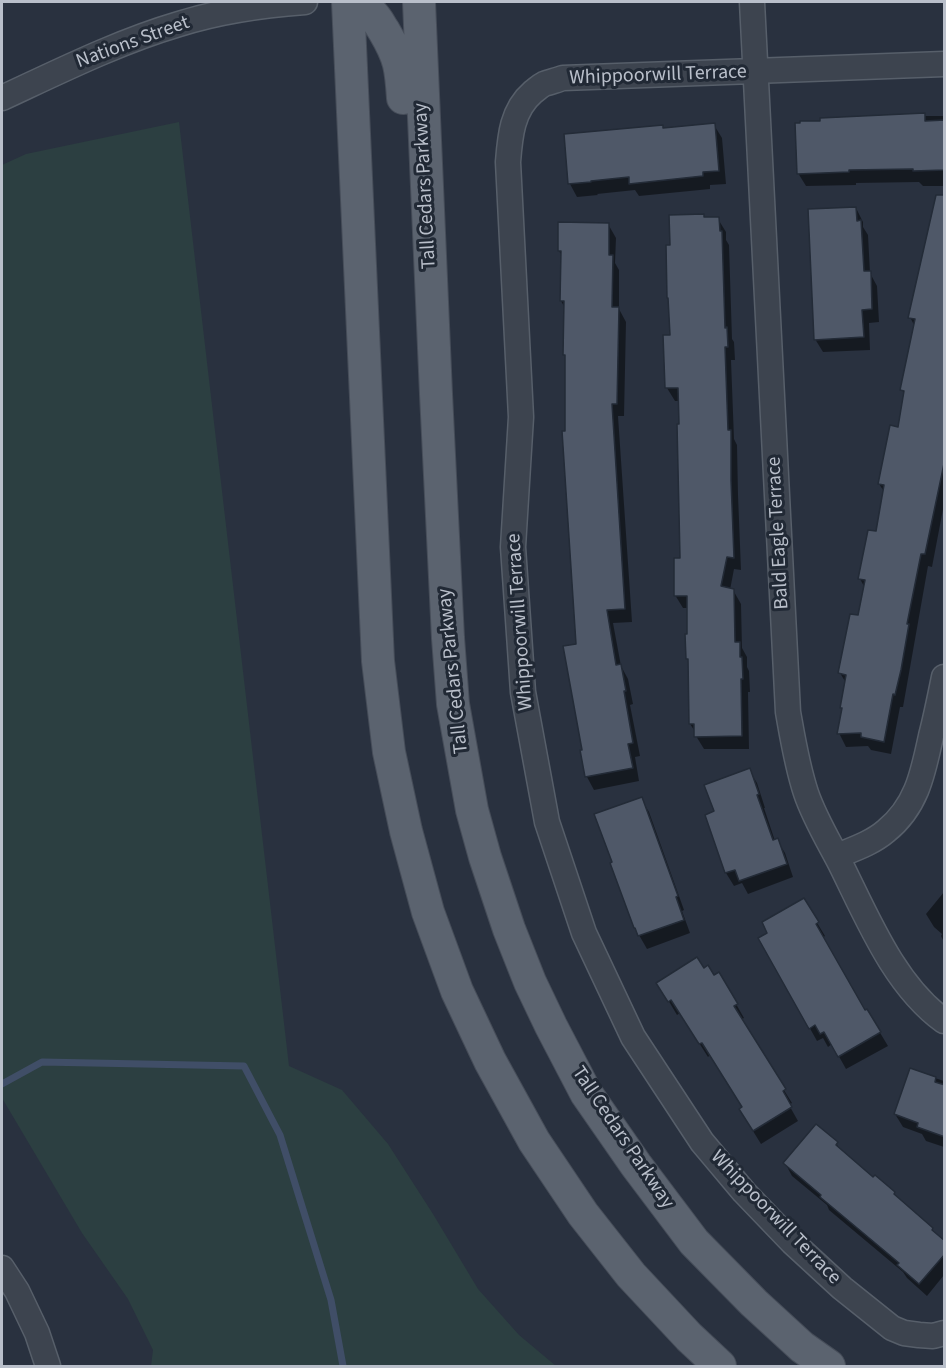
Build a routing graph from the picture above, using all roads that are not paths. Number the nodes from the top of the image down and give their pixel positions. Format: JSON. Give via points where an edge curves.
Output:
{"nodes":[{"id":1,"x":305,"y":2,"type":"edge"},
{"id":2,"x":333,"y":2,"type":"edge"},
{"id":3,"x":348,"y":2,"type":"edge"},
{"id":4,"x":419,"y":2,"type":"edge"},
{"id":5,"x":752,"y":2,"type":"edge"},
{"id":6,"x":945,"y":64,"type":"edge"},
{"id":7,"x":756,"y":72,"type":"junction"},
{"id":8,"x":2,"y":98,"type":"edge"},
{"id":9,"x":426,"y":182,"type":"junction"},
{"id":10,"x":945,"y":677,"type":"edge"},
{"id":11,"x":837,"y":856,"type":"junction"},
{"id":12,"x":945,"y":1022,"type":"edge"},
{"id":13,"x":2,"y":1268,"type":"edge"},
{"id":14,"x":945,"y":1334,"type":"edge"},
{"id":15,"x":48,"y":1366,"type":"edge"},
{"id":16,"x":720,"y":1366,"type":"edge"},
{"id":17,"x":829,"y":1366,"type":"edge"}],
"edges":[{"from":1,"to":8,"type":"street","name":"Nations Street","via":[[181,23],[115,47]]},
{"from":2,"to":3,"type":"street"},
{"from":3,"to":9,"type":"main road","via":[[370,12],[399,58],[407,153]]},
{"from":3,"to":16,"type":"main road","via":[[378,661],[389,752],[428,912],[457,992],[534,1141],[583,1214],[631,1275]]},
{"from":4,"to":9,"type":"main road","name":"Tall Cedars Parkway"},
{"from":5,"to":7,"type":"street","name":"Bald Eagle Terrace"},
{"from":6,"to":7,"type":"street","name":"Whippoorwill Terrace"},
{"from":7,"to":11,"type":"street","name":"Bald Eagle Terrace","via":[[788,712],[807,795]]},
{"from":7,"to":14,"type":"street","name":"Whippoorwill Terrace","via":[[563,78],[543,85],[525,99],[517,112],[508,162],[521,417],[513,547],[523,692],[547,822],[584,933],[633,1037],[702,1142],[792,1242],[892,1328],[919,1335]]},
{"from":9,"to":17,"type":"main road","name":"Tall Cedars Parkway","via":[[453,704],[472,810],[509,929],[530,982],[581,1083],[636,1165],[694,1242],[754,1303]]},
{"from":10,"to":11,"type":"street","via":[[923,773],[911,802],[887,831]]},
{"from":11,"to":12,"type":"street","name":"Bald Eagle Terrace","via":[[898,971]]},
{"from":13,"to":15,"type":"street","via":[[37,1333]]}]}
